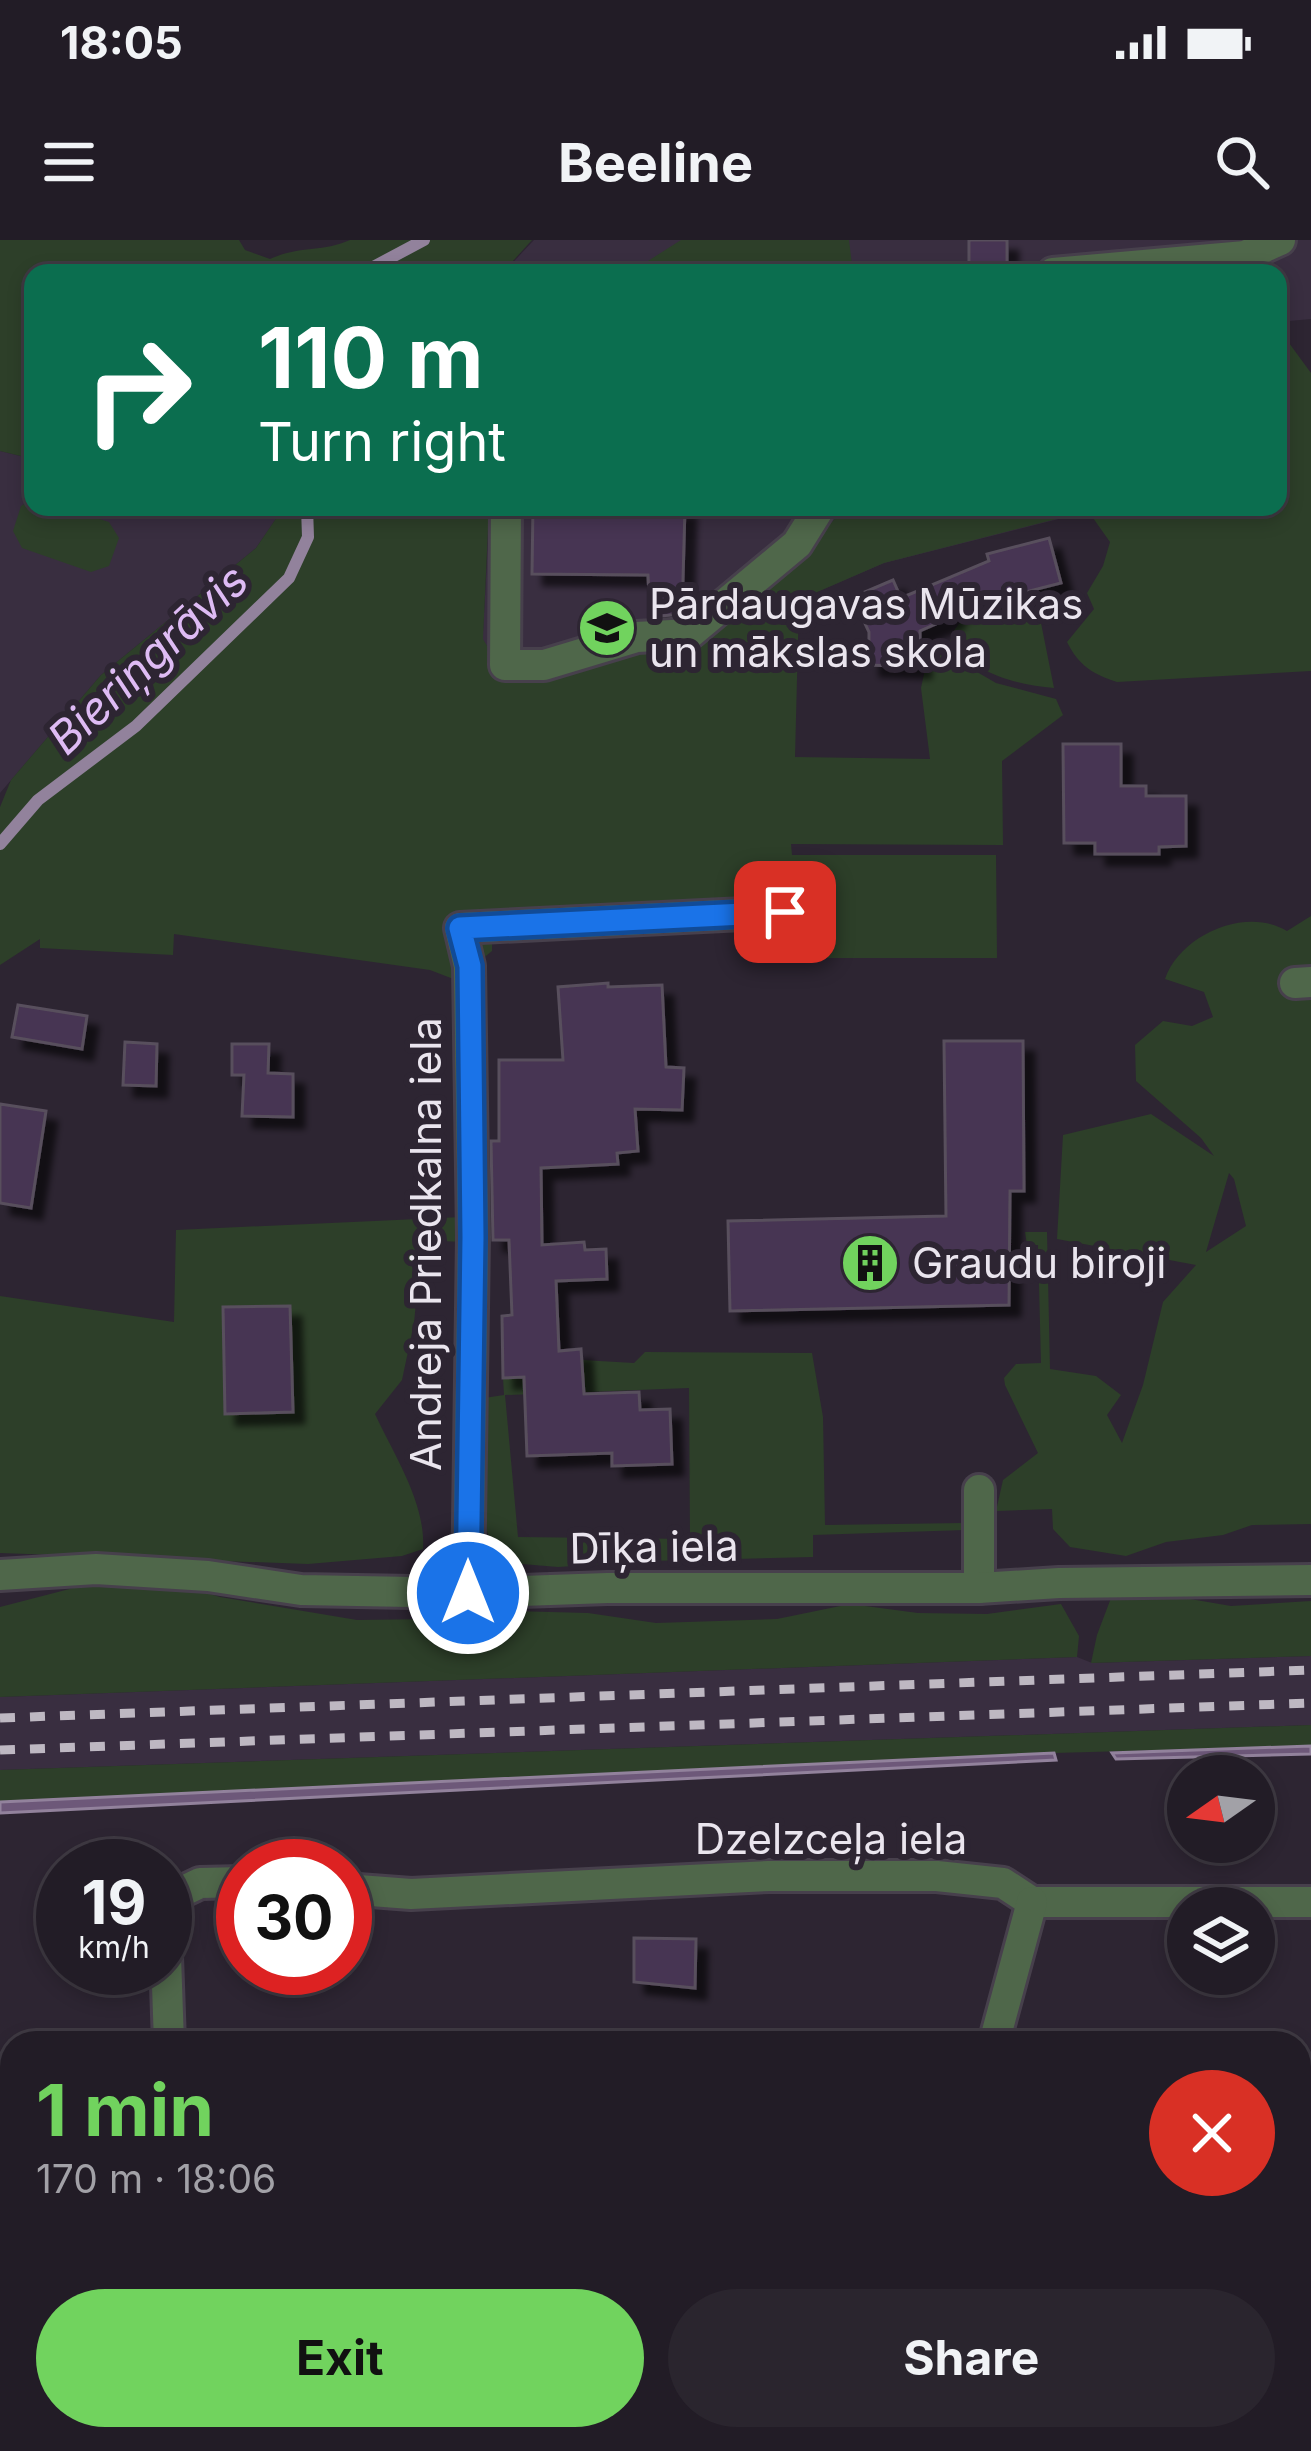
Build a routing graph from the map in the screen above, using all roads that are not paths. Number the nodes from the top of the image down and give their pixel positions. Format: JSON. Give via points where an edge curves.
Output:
{"nodes":[{"id":1,"x":1280,"y":240,"type":"edge"},
{"id":2,"x":1246,"y":256,"type":"edge"},
{"id":3,"x":1155,"y":264,"type":"edge"},
{"id":4,"x":506,"y":516,"type":"edge"},
{"id":5,"x":814,"y":516,"type":"edge"},
{"id":6,"x":785,"y":912,"type":"dead end"},
{"id":7,"x":979,"y":1490,"type":"dead end"},
{"id":8,"x":0,"y":1575,"type":"edge"},
{"id":9,"x":1311,"y":1580,"type":"edge"},
{"id":10,"x":980,"y":1588,"type":"junction"},
{"id":11,"x":468,"y":1593,"type":"junction"},
{"id":12,"x":216,"y":1882,"type":"edge"},
{"id":13,"x":372,"y":1891,"type":"edge"},
{"id":14,"x":1311,"y":1901,"type":"edge"},
{"id":15,"x":1032,"y":1902,"type":"junction"},
{"id":16,"x":169,"y":2031,"type":"edge"},
{"id":17,"x":997,"y":2031,"type":"edge"}],
"edges":[{"from":1,"to":2,"type":"street"},
{"from":2,"to":3,"type":"street"},
{"from":4,"to":5,"type":"street","via":[[505,665],[544,665],[637,637],[689,634],[797,544]]},
{"from":6,"to":11,"type":"street","name":"Andreja Priedkalna iela","via":[[460,928],[470,966]]},
{"from":7,"to":10,"type":"street"},
{"from":8,"to":11,"type":"street","name":"Dīķa iela","via":[[96,1570],[301,1590]]},
{"from":9,"to":10,"type":"street","name":"Dīķa iela"},
{"from":10,"to":11,"type":"street","name":"Dīķa iela"},
{"from":12,"to":16,"type":"street","via":[[175,1895],[165,1927]]},
{"from":13,"to":15,"type":"street","name":"Dzelzceļa iela","via":[[937,1876],[1003,1883]]},
{"from":14,"to":15,"type":"street","name":"Dzelzceļa iela"},
{"from":15,"to":17,"type":"street"}]}
